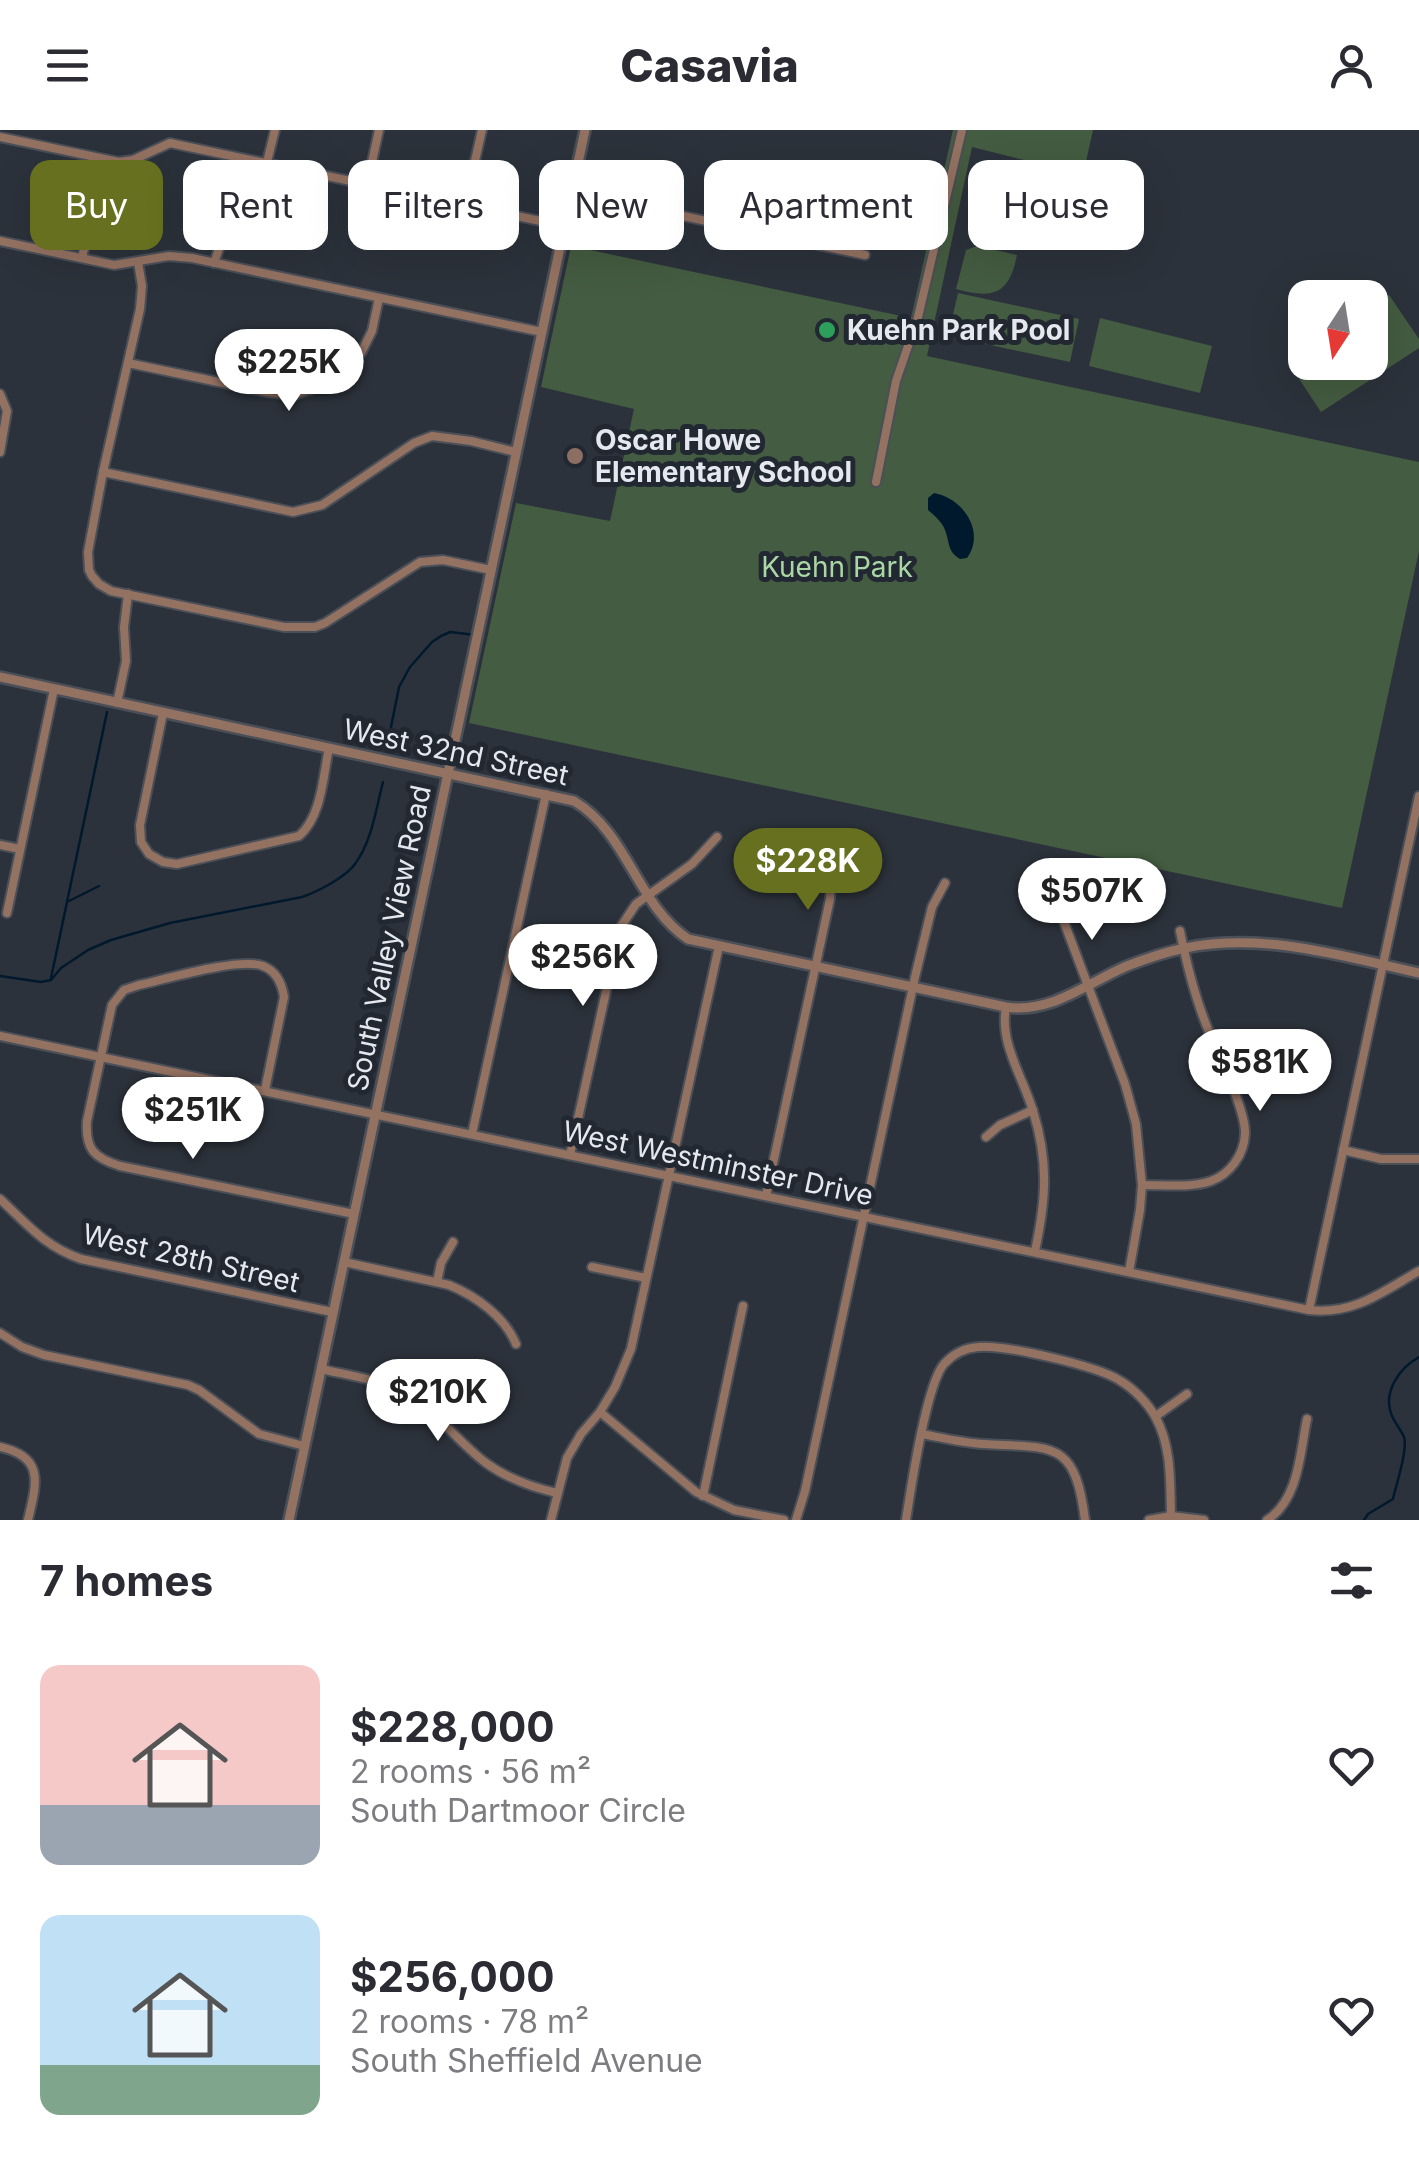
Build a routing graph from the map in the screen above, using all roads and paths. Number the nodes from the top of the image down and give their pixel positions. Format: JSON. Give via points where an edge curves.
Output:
{"nodes":[{"id":1,"x":172,"y":130,"type":"edge"},
{"id":2,"x":275,"y":130,"type":"edge"},
{"id":3,"x":379,"y":130,"type":"edge"},
{"id":4,"x":482,"y":130,"type":"edge"},
{"id":5,"x":585,"y":130,"type":"edge"},
{"id":6,"x":962,"y":130,"type":"edge"},
{"id":7,"x":0,"y":137,"type":"edge"},
{"id":8,"x":170,"y":143,"type":"junction"},
{"id":9,"x":104,"y":159,"type":"junction"},
{"id":10,"x":249,"y":160,"type":"edge"},
{"id":11,"x":269,"y":160,"type":"edge"},
{"id":12,"x":372,"y":160,"type":"edge"},
{"id":13,"x":475,"y":160,"type":"edge"},
{"id":14,"x":578,"y":160,"type":"edge"},
{"id":15,"x":684,"y":216,"type":"edge"},
{"id":16,"x":0,"y":241,"type":"edge"},
{"id":17,"x":219,"y":250,"type":"edge"},
{"id":18,"x":559,"y":250,"type":"edge"},
{"id":19,"x":865,"y":254,"type":"dead end"},
{"id":20,"x":82,"y":258,"type":"junction"},
{"id":21,"x":138,"y":262,"type":"junction"},
{"id":22,"x":214,"y":263,"type":"junction"},
{"id":23,"x":379,"y":298,"type":"junction"},
{"id":24,"x":542,"y":332,"type":"junction"},
{"id":25,"x":128,"y":362,"type":"junction"},
{"id":26,"x":0,"y":394,"type":"edge"},
{"id":27,"x":0,"y":452,"type":"edge"},
{"id":28,"x":516,"y":452,"type":"junction"},
{"id":29,"x":102,"y":472,"type":"junction"},
{"id":30,"x":876,"y":482,"type":"dead end"},
{"id":31,"x":491,"y":570,"type":"junction"},
{"id":32,"x":128,"y":594,"type":"junction"},
{"id":33,"x":0,"y":677,"type":"edge"},
{"id":34,"x":54,"y":689,"type":"junction"},
{"id":35,"x":117,"y":703,"type":"junction"},
{"id":36,"x":163,"y":713,"type":"junction"},
{"id":37,"x":329,"y":748,"type":"junction"},
{"id":38,"x":447,"y":772,"type":"junction"},
{"id":39,"x":546,"y":794,"type":"junction"},
{"id":40,"x":1419,"y":796,"type":"edge"},
{"id":41,"x":717,"y":837,"type":"dead end"},
{"id":42,"x":0,"y":845,"type":"edge"},
{"id":43,"x":20,"y":850,"type":"junction"},
{"id":44,"x":1406,"y":851,"type":"junction"},
{"id":45,"x":1419,"y":854,"type":"edge"},
{"id":46,"x":827,"y":859,"type":"dead end"},
{"id":47,"x":945,"y":884,"type":"dead end"},
{"id":48,"x":649,"y":895,"type":"junction"},
{"id":49,"x":7,"y":913,"type":"dead end"},
{"id":50,"x":1060,"y":914,"type":"dead end"},
{"id":51,"x":1180,"y":931,"type":"dead end"},
{"id":52,"x":719,"y":946,"type":"junction"},
{"id":53,"x":1184,"y":948,"type":"junction"},
{"id":54,"x":1382,"y":965,"type":"junction"},
{"id":55,"x":817,"y":967,"type":"junction"},
{"id":56,"x":1419,"y":973,"type":"edge"},
{"id":57,"x":1089,"y":986,"type":"junction"},
{"id":58,"x":913,"y":987,"type":"junction"},
{"id":59,"x":1006,"y":1007,"type":"junction"},
{"id":60,"x":0,"y":1036,"type":"edge"},
{"id":61,"x":1255,"y":1043,"type":"dead end"},
{"id":62,"x":1219,"y":1056,"type":"junction"},
{"id":63,"x":101,"y":1058,"type":"junction"},
{"id":64,"x":265,"y":1090,"type":"junction"},
{"id":65,"x":1033,"y":1110,"type":"junction"},
{"id":66,"x":375,"y":1113,"type":"junction"},
{"id":67,"x":472,"y":1134,"type":"junction"},
{"id":68,"x":986,"y":1137,"type":"dead end"},
{"id":69,"x":1343,"y":1150,"type":"junction"},
{"id":70,"x":570,"y":1155,"type":"junction"},
{"id":71,"x":1419,"y":1158,"type":"edge"},
{"id":72,"x":668,"y":1176,"type":"junction"},
{"id":73,"x":1142,"y":1186,"type":"junction"},
{"id":74,"x":766,"y":1196,"type":"junction"},
{"id":75,"x":0,"y":1199,"type":"edge"},
{"id":76,"x":354,"y":1214,"type":"junction"},
{"id":77,"x":864,"y":1216,"type":"junction"},
{"id":78,"x":453,"y":1242,"type":"dead end"},
{"id":79,"x":1035,"y":1251,"type":"junction"},
{"id":80,"x":344,"y":1262,"type":"junction"},
{"id":81,"x":592,"y":1267,"type":"dead end"},
{"id":82,"x":1419,"y":1271,"type":"edge"},
{"id":83,"x":1129,"y":1272,"type":"junction"},
{"id":84,"x":646,"y":1278,"type":"junction"},
{"id":85,"x":437,"y":1282,"type":"junction"},
{"id":86,"x":743,"y":1306,"type":"dead end"},
{"id":87,"x":1309,"y":1310,"type":"junction"},
{"id":88,"x":332,"y":1312,"type":"junction"},
{"id":89,"x":0,"y":1333,"type":"edge"},
{"id":90,"x":516,"y":1344,"type":"dead end"},
{"id":91,"x":321,"y":1369,"type":"junction"},
{"id":92,"x":1187,"y":1394,"type":"dead end"},
{"id":93,"x":600,"y":1412,"type":"junction"},
{"id":94,"x":1156,"y":1416,"type":"junction"},
{"id":95,"x":1307,"y":1418,"type":"dead end"},
{"id":96,"x":922,"y":1434,"type":"junction"},
{"id":97,"x":304,"y":1446,"type":"junction"},
{"id":98,"x":0,"y":1447,"type":"edge"},
{"id":99,"x":557,"y":1493,"type":"junction"},
{"id":100,"x":703,"y":1496,"type":"junction"},
{"id":101,"x":1171,"y":1516,"type":"junction"},
{"id":102,"x":28,"y":1520,"type":"edge"},
{"id":103,"x":288,"y":1520,"type":"edge"},
{"id":104,"x":551,"y":1520,"type":"edge"},
{"id":105,"x":784,"y":1520,"type":"edge"},
{"id":106,"x":796,"y":1520,"type":"edge"},
{"id":107,"x":906,"y":1520,"type":"edge"},
{"id":108,"x":1085,"y":1520,"type":"edge"},
{"id":109,"x":1149,"y":1520,"type":"edge"},
{"id":110,"x":1204,"y":1520,"type":"edge"},
{"id":111,"x":1267,"y":1520,"type":"edge"}],
"edges":[{"from":1,"to":8,"type":"street"},
{"from":2,"to":11,"type":"street"},
{"from":3,"to":12,"type":"street"},
{"from":4,"to":13,"type":"street"},
{"from":5,"to":14,"type":"street","name":"South Valley View Road"},
{"from":6,"to":30,"type":"street"},
{"from":7,"to":9,"type":"street"},
{"from":8,"to":9,"type":"street","via":[[126,162]]},
{"from":8,"to":10,"type":"street"},
{"from":9,"to":20,"type":"street"},
{"from":15,"to":19,"type":"street"},
{"from":16,"to":20,"type":"street"},
{"from":17,"to":22,"type":"street"},
{"from":18,"to":24,"type":"street","name":"South Valley View Road"},
{"from":20,"to":21,"type":"street"},
{"from":21,"to":22,"type":"street","via":[[181,256]]},
{"from":21,"to":25,"type":"street","via":[[142,298]]},
{"from":22,"to":23,"type":"street"},
{"from":23,"to":24,"type":"street"},
{"from":23,"to":25,"type":"street","via":[[361,353],[294,395]]},
{"from":24,"to":28,"type":"street","name":"South Valley View Road"},
{"from":25,"to":29,"type":"street"},
{"from":26,"to":27,"type":"street","via":[[7,411]]},
{"from":28,"to":29,"type":"street","via":[[432,436],[322,504],[293,512]]},
{"from":28,"to":31,"type":"street","name":"South Valley View Road"},
{"from":29,"to":32,"type":"street","via":[[89,570],[104,588]]},
{"from":31,"to":32,"type":"street","via":[[420,562],[336,617],[306,627]]},
{"from":31,"to":38,"type":"street","name":"South Valley View Road"},
{"from":32,"to":35,"type":"street"},
{"from":33,"to":34,"type":"street","name":"West 32nd Street"},
{"from":34,"to":35,"type":"street","name":"West 32nd Street"},
{"from":34,"to":43,"type":"street"},
{"from":35,"to":36,"type":"street","name":"West 32nd Street"},
{"from":36,"to":37,"type":"street","name":"West 32nd Street"},
{"from":36,"to":37,"type":"street","via":[[140,834],[149,854],[169,863],[299,836],[315,814]]},
{"from":37,"to":38,"type":"street","name":"West 32nd Street"},
{"from":38,"to":39,"type":"street","name":"West 32nd Street"},
{"from":38,"to":66,"type":"street","name":"South Valley View Road"},
{"from":39,"to":48,"type":"street","name":"West 32nd Street","via":[[574,800],[608,828]]},
{"from":39,"to":67,"type":"street"},
{"from":40,"to":44,"type":"street"},
{"from":41,"to":48,"type":"street"},
{"from":42,"to":43,"type":"street"},
{"from":43,"to":49,"type":"street"},
{"from":44,"to":45,"type":"street"},
{"from":44,"to":54,"type":"street"},
{"from":46,"to":55,"type":"street","via":[[830,898]]},
{"from":47,"to":58,"type":"street","via":[[932,907]]},
{"from":48,"to":52,"type":"street","name":"West 32nd Street","via":[[677,931]]},
{"from":48,"to":70,"type":"street","via":[[629,912],[617,938]]},
{"from":50,"to":57,"type":"street"},
{"from":51,"to":53,"type":"street"},
{"from":52,"to":55,"type":"street","name":"West 32nd Street"},
{"from":52,"to":72,"type":"street"},
{"from":53,"to":54,"type":"street","name":"West 32nd Street","via":[[1278,944]]},
{"from":53,"to":57,"type":"street","name":"West 32nd Street"},
{"from":53,"to":62,"type":"street","via":[[1191,986]]},
{"from":54,"to":56,"type":"street","name":"West 32nd Street"},
{"from":54,"to":69,"type":"street"},
{"from":55,"to":58,"type":"street","name":"West 32nd Street"},
{"from":55,"to":74,"type":"street"},
{"from":57,"to":59,"type":"street","name":"West 32nd Street","via":[[1041,1007]]},
{"from":57,"to":73,"type":"street","via":[[1132,1106]]},
{"from":58,"to":59,"type":"street","name":"West 32nd Street"},
{"from":58,"to":77,"type":"street"},
{"from":59,"to":65,"type":"street","via":[[1005,1036]]},
{"from":60,"to":63,"type":"street","name":"West Westminster Drive"},
{"from":61,"to":62,"type":"street"},
{"from":62,"to":73,"type":"street","via":[[1245,1129],[1239,1158],[1209,1182]]},
{"from":63,"to":64,"type":"street","name":"West Westminster Drive"},
{"from":63,"to":64,"type":"street","via":[[112,1006],[124,990],[260,964],[272,971],[284,997]]},
{"from":63,"to":76,"type":"street","via":[[86,1132],[99,1157]]},
{"from":64,"to":66,"type":"street","name":"West Westminster Drive"},
{"from":65,"to":68,"type":"street"},
{"from":65,"to":79,"type":"street","via":[[1045,1170]]},
{"from":66,"to":67,"type":"street","name":"West Westminster Drive"},
{"from":66,"to":76,"type":"street","name":"South Valley View Road"},
{"from":67,"to":70,"type":"street","name":"West Westminster Drive"},
{"from":69,"to":71,"type":"street"},
{"from":69,"to":87,"type":"street"},
{"from":70,"to":72,"type":"street","name":"West Westminster Drive"},
{"from":72,"to":74,"type":"street","name":"West Westminster Drive"},
{"from":72,"to":84,"type":"street"},
{"from":73,"to":83,"type":"street"},
{"from":74,"to":77,"type":"street","name":"West Westminster Drive"},
{"from":75,"to":88,"type":"street","name":"West 28th Street","via":[[31,1231],[81,1260]]},
{"from":76,"to":80,"type":"street","name":"South Valley View Road"},
{"from":77,"to":79,"type":"street","name":"West Westminster Drive"},
{"from":77,"to":106,"type":"street"},
{"from":78,"to":85,"type":"street"},
{"from":79,"to":83,"type":"street","name":"West Westminster Drive"},
{"from":80,"to":85,"type":"street"},
{"from":80,"to":88,"type":"street","name":"South Valley View Road"},
{"from":81,"to":84,"type":"street"},
{"from":82,"to":87,"type":"street","name":"West Westminster Drive","via":[[1352,1308]]},
{"from":83,"to":87,"type":"street","name":"West Westminster Drive"},
{"from":84,"to":93,"type":"street","via":[[631,1349]]},
{"from":85,"to":90,"type":"street","via":[[484,1306]]},
{"from":86,"to":100,"type":"street"},
{"from":88,"to":91,"type":"street","name":"South Valley View Road"},
{"from":89,"to":97,"type":"street","via":[[44,1355],[188,1385],[259,1434]]},
{"from":91,"to":97,"type":"street","name":"South Valley View Road"},
{"from":91,"to":99,"type":"street","via":[[407,1394],[497,1471]]},
{"from":92,"to":94,"type":"street"},
{"from":93,"to":99,"type":"street","via":[[572,1447]]},
{"from":93,"to":100,"type":"street"},
{"from":94,"to":96,"type":"street","via":[[1107,1373],[982,1346],[943,1365]]},
{"from":94,"to":101,"type":"street","via":[[1167,1450]]},
{"from":95,"to":111,"type":"street","via":[[1288,1497]]},
{"from":96,"to":107,"type":"street"},
{"from":96,"to":108,"type":"street","via":[[1055,1452],[1074,1473]]},
{"from":97,"to":103,"type":"street","name":"South Valley View Road"},
{"from":98,"to":102,"type":"street","via":[[21,1454],[34,1472]]},
{"from":99,"to":104,"type":"street"},
{"from":100,"to":105,"type":"street"},
{"from":101,"to":109,"type":"street"},
{"from":101,"to":110,"type":"street"}]}
